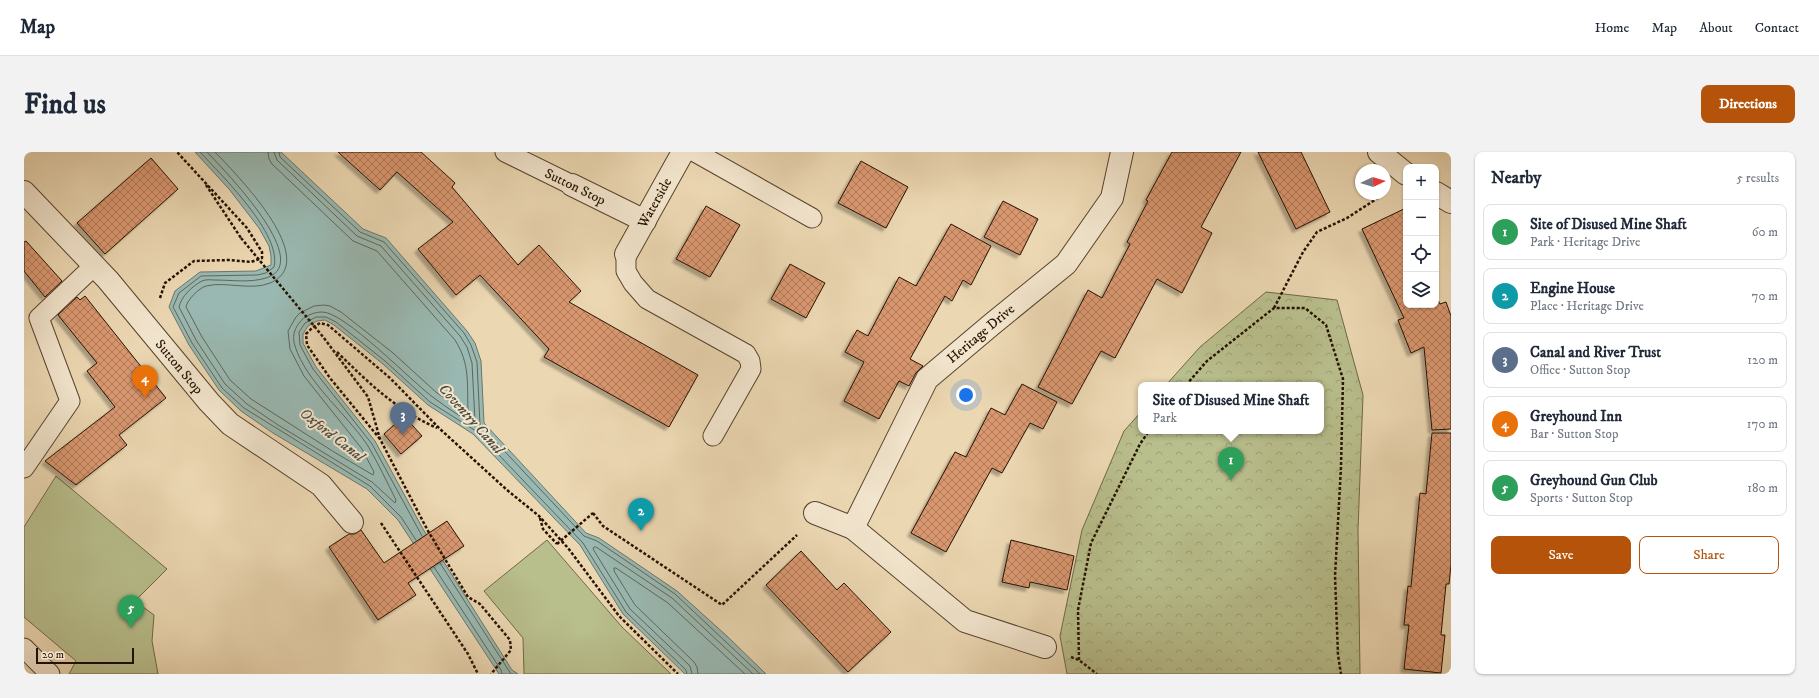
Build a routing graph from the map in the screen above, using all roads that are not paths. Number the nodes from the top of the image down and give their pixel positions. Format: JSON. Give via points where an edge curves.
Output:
{"nodes":[{"id":1,"x":505,"y":152,"type":"edge"},
{"id":2,"x":683,"y":152,"type":"edge"},
{"id":3,"x":695,"y":152,"type":"edge"},
{"id":4,"x":1122,"y":152,"type":"edge"},
{"id":5,"x":1379,"y":152,"type":"edge"},
{"id":6,"x":1403,"y":172,"type":"edge"},
{"id":7,"x":572,"y":186,"type":"joint"},
{"id":8,"x":24,"y":192,"type":"edge"},
{"id":9,"x":1439,"y":195,"type":"edge"},
{"id":10,"x":1451,"y":202,"type":"edge"},
{"id":11,"x":812,"y":218,"type":"dead end"},
{"id":12,"x":645,"y":221,"type":"junction"},
{"id":13,"x":626,"y":254,"type":"joint"},
{"id":14,"x":94,"y":266,"type":"junction"},
{"id":15,"x":713,"y":436,"type":"dead end"},
{"id":16,"x":24,"y":468,"type":"edge"},
{"id":17,"x":815,"y":513,"type":"road end"},
{"id":18,"x":352,"y":522,"type":"dead end"},
{"id":19,"x":852,"y":528,"type":"junction"},
{"id":20,"x":1045,"y":647,"type":"dead end"},
{"id":21,"x":24,"y":648,"type":"edge"},
{"id":22,"x":50,"y":674,"type":"edge"}],
"edges":[{"from":1,"to":7,"type":"lane","name":"Sutton Stop"},
{"from":2,"to":12,"type":"street","name":"Waterside"},
{"from":3,"to":11,"type":"lane"},
{"from":4,"to":19,"type":"street","name":"Heritage Drive","via":[[1112,198],[1066,264],[927,380]]},
{"from":5,"to":6,"type":"street"},
{"from":7,"to":12,"type":"street","name":"Sutton Stop"},
{"from":8,"to":14,"type":"street","name":"Sutton Stop"},
{"from":9,"to":10,"type":"street"},
{"from":12,"to":13,"type":"street","name":"Waterside"},
{"from":13,"to":15,"type":"lane","via":[[626,271],[647,299],[746,354],[750,361],[751,369]]},
{"from":14,"to":16,"type":"lane","via":[[39,318],[70,401]]},
{"from":14,"to":18,"type":"street","name":"Sutton Stop","via":[[208,402],[230,424],[321,484]]},
{"from":17,"to":19,"type":"street"},
{"from":19,"to":20,"type":"street","via":[[965,621]]},
{"from":21,"to":22,"type":"lane"}]}
